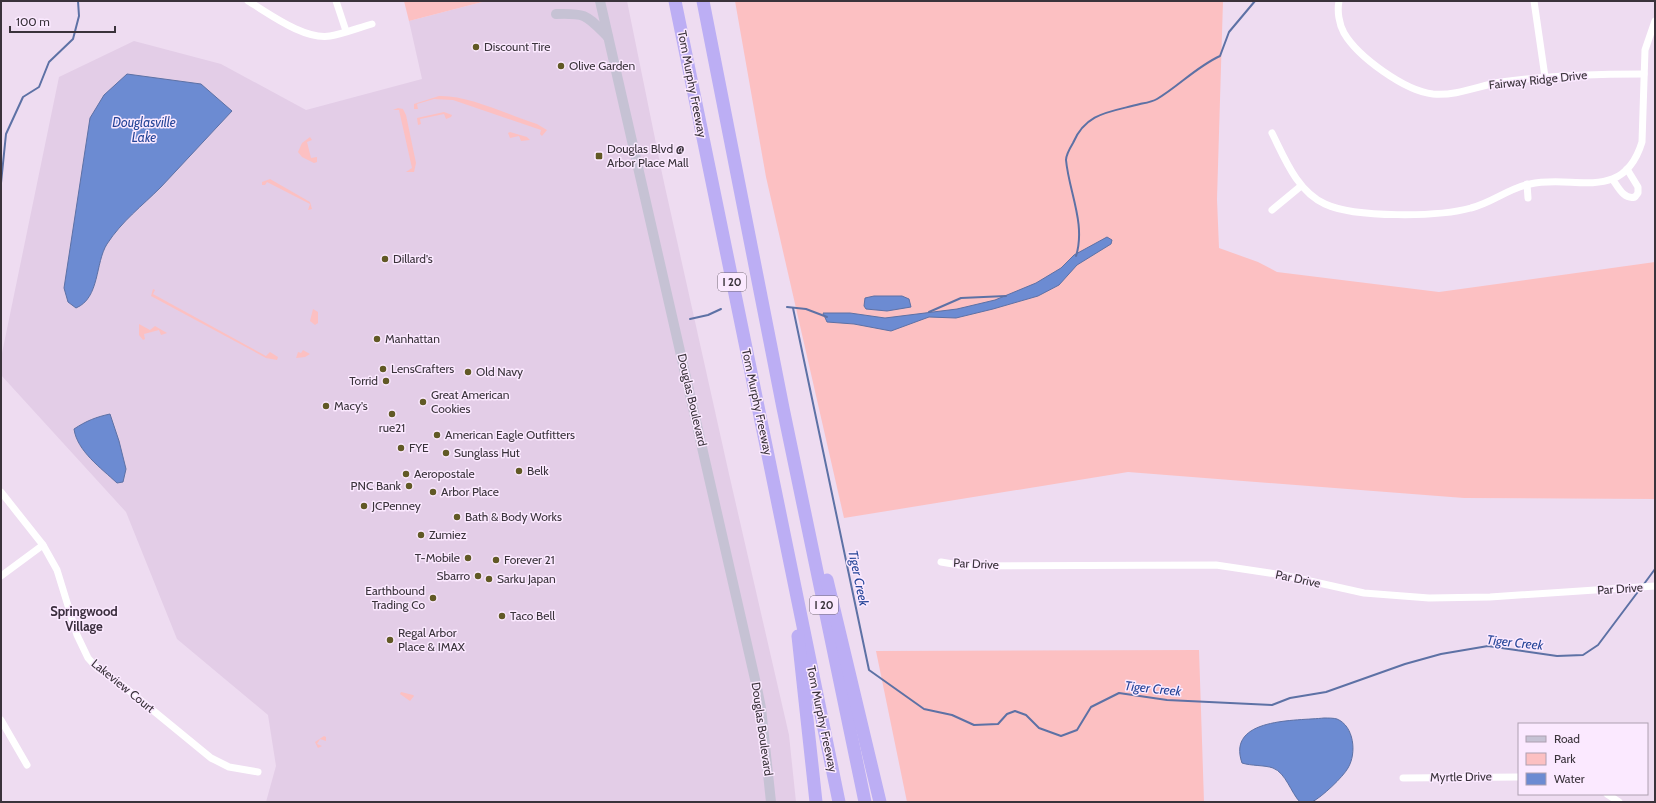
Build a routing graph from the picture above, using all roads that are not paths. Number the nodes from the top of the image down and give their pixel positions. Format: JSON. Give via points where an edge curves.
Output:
{"nodes":[{"id":1,"x":248,"y":1,"type":"edge"},
{"id":2,"x":336,"y":1,"type":"edge"},
{"id":3,"x":600,"y":1,"type":"edge"},
{"id":4,"x":675,"y":1,"type":"edge"},
{"id":5,"x":703,"y":1,"type":"edge"},
{"id":6,"x":1339,"y":1,"type":"edge"},
{"id":7,"x":1534,"y":1,"type":"edge"},
{"id":8,"x":556,"y":14,"type":"dead end"},
{"id":9,"x":1655,"y":21,"type":"edge"},
{"id":10,"x":372,"y":24,"type":"dead end"},
{"id":11,"x":346,"y":31,"type":"junction"},
{"id":12,"x":608,"y":37,"type":"junction"},
{"id":13,"x":1644,"y":74,"type":"junction"},
{"id":14,"x":1544,"y":77,"type":"junction"},
{"id":15,"x":1272,"y":133,"type":"dead end"},
{"id":16,"x":1627,"y":169,"type":"junction"},
{"id":17,"x":1613,"y":180,"type":"junction"},
{"id":18,"x":1527,"y":184,"type":"junction"},
{"id":19,"x":1301,"y":186,"type":"junction"},
{"id":20,"x":1528,"y":198,"type":"dead end"},
{"id":21,"x":1272,"y":210,"type":"dead end"},
{"id":22,"x":783,"y":408,"type":"junction"},
{"id":23,"x":1,"y":492,"type":"edge"},
{"id":24,"x":43,"y":545,"type":"junction"},
{"id":25,"x":941,"y":562,"type":"dead end"},
{"id":26,"x":790,"y":563,"type":"junction"},
{"id":27,"x":1,"y":576,"type":"edge"},
{"id":28,"x":1655,"y":586,"type":"edge"},
{"id":29,"x":1,"y":720,"type":"edge"},
{"id":30,"x":27,"y":765,"type":"dead end"},
{"id":31,"x":258,"y":772,"type":"dead end"},
{"id":32,"x":1518,"y":777,"type":"edge"},
{"id":33,"x":1403,"y":778,"type":"dead end"},
{"id":34,"x":1608,"y":795,"type":"edge"},
{"id":35,"x":771,"y":802,"type":"edge"},
{"id":36,"x":816,"y":802,"type":"edge"},
{"id":37,"x":839,"y":802,"type":"edge"},
{"id":38,"x":864,"y":802,"type":"edge"},
{"id":39,"x":880,"y":802,"type":"edge"},
{"id":40,"x":1619,"y":802,"type":"edge"}],
"edges":[{"from":1,"to":11,"type":"street","via":[[312,36],[329,36]]},
{"from":2,"to":11,"type":"street"},
{"from":3,"to":12,"type":"main road","name":"Douglas Boulevard"},
{"from":4,"to":26,"type":"highway","name":"Tom Murphy Freeway","number":"I 20"},
{"from":5,"to":22,"type":"highway","name":"Tom Murphy Freeway","number":"I 20"},
{"from":6,"to":14,"type":"street","name":"Fairway Ridge Drive","via":[[1340,24],[1349,41],[1394,79],[1410,88],[1427,93],[1450,94],[1502,82]]},
{"from":7,"to":14,"type":"street"},
{"from":8,"to":12,"type":"main road","via":[[578,13],[590,18]]},
{"from":9,"to":13,"type":"street","via":[[1645,50]]},
{"from":10,"to":11,"type":"street"},
{"from":12,"to":35,"type":"main road","name":"Douglas Boulevard","via":[[757,688]]},
{"from":13,"to":14,"type":"street","name":"Fairway Ridge Drive"},
{"from":13,"to":16,"type":"street","via":[[1642,142],[1638,154]]},
{"from":15,"to":19,"type":"street"},
{"from":16,"to":17,"type":"street"},
{"from":16,"to":17,"type":"street","via":[[1638,187],[1638,193],[1634,197],[1625,196]]},
{"from":17,"to":18,"type":"street","via":[[1583,184]]},
{"from":18,"to":19,"type":"street","via":[[1472,208],[1418,214],[1343,211],[1323,204]]},
{"from":18,"to":20,"type":"street"},
{"from":19,"to":21,"type":"street"},
{"from":22,"to":38,"type":"highway","name":"Tom Murphy Freeway","number":"I 20"},
{"from":22,"to":39,"type":"highway"},
{"from":23,"to":24,"type":"street","name":"Lakeview Court"},
{"from":24,"to":27,"type":"street"},
{"from":24,"to":31,"type":"street","name":"Lakeview Court","via":[[57,570],[77,635],[96,668],[122,685],[210,758],[229,767]]},
{"from":25,"to":28,"type":"street","name":"Par Drive","via":[[965,566],[1216,565],[1283,575],[1364,593],[1429,598]]},
{"from":26,"to":36,"type":"highway"},
{"from":26,"to":37,"type":"highway","name":"Tom Murphy Freeway","number":"I 20"},
{"from":29,"to":30,"type":"street"},
{"from":32,"to":33,"type":"street","name":"Myrtle Drive"},
{"from":34,"to":40,"type":"street"}]}
